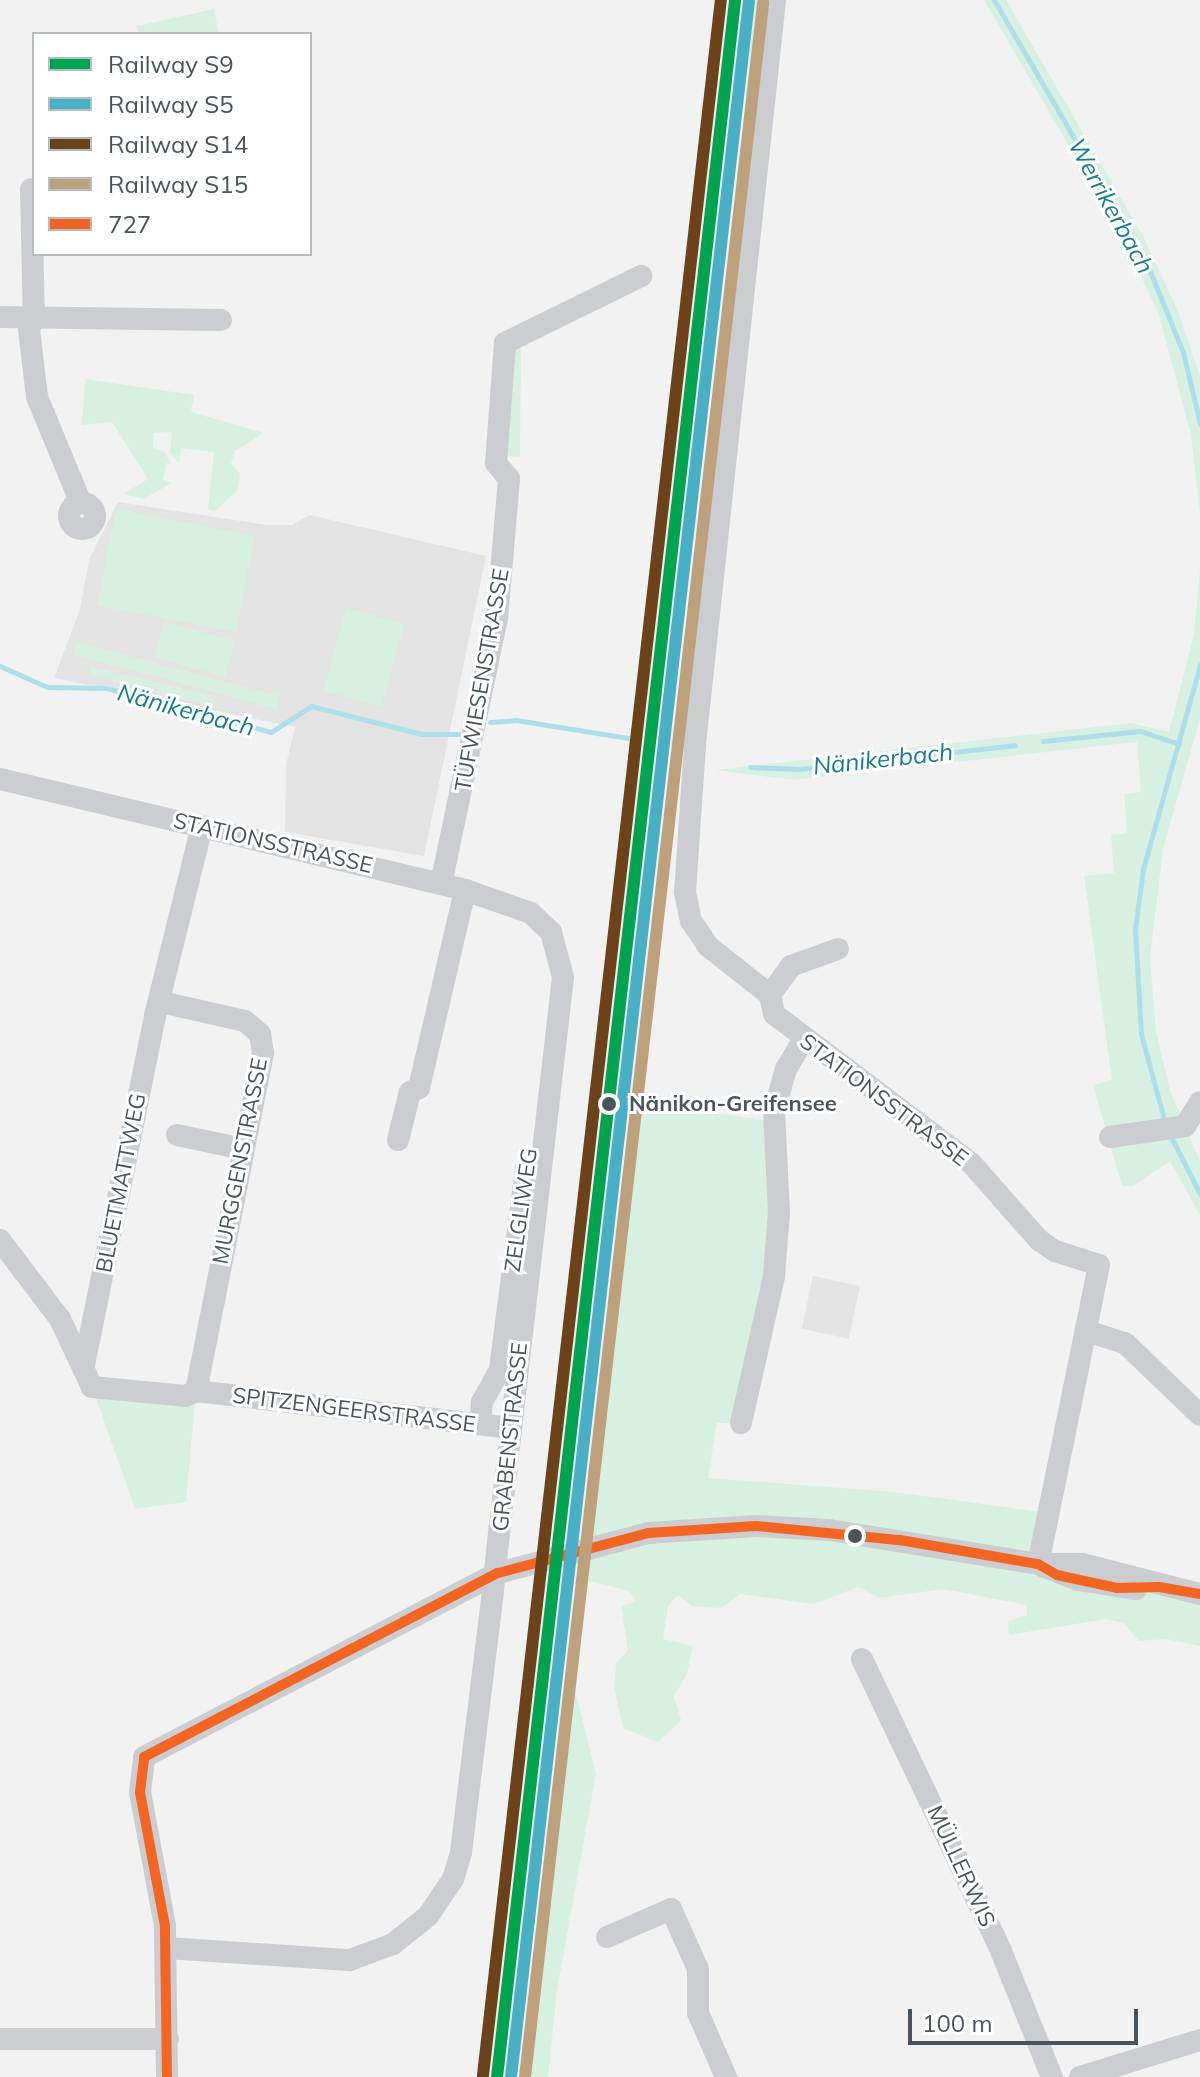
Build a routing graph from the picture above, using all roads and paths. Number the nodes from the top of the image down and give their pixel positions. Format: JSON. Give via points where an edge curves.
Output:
{"nodes":[{"id":1,"x":775,"y":0,"type":"edge"},
{"id":2,"x":31,"y":189,"type":"dead end"},
{"id":3,"x":641,"y":276,"type":"dead end"},
{"id":4,"x":0,"y":317,"type":"edge"},
{"id":5,"x":221,"y":320,"type":"dead end"},
{"id":6,"x":31,"y":321,"type":"junction"},
{"id":7,"x":81,"y":503,"type":"dead end"},
{"id":8,"x":0,"y":779,"type":"edge"},
{"id":9,"x":202,"y":826,"type":"junction"},
{"id":10,"x":441,"y":884,"type":"junction"},
{"id":11,"x":465,"y":890,"type":"junction"},
{"id":12,"x":540,"y":921,"type":"joint"},
{"id":13,"x":838,"y":949,"type":"dead end"},
{"id":14,"x":770,"y":995,"type":"junction"},
{"id":15,"x":560,"y":999,"type":"junction"},
{"id":16,"x":161,"y":1002,"type":"junction"},
{"id":17,"x":804,"y":1039,"type":"junction"},
{"id":18,"x":1200,"y":1102,"type":"edge"},
{"id":19,"x":177,"y":1135,"type":"dead end"},
{"id":20,"x":1110,"y":1137,"type":"dead end"},
{"id":21,"x":398,"y":1140,"type":"dead end"},
{"id":22,"x":244,"y":1149,"type":"junction"},
{"id":23,"x":0,"y":1240,"type":"edge"},
{"id":24,"x":1087,"y":1331,"type":"junction"},
{"id":25,"x":84,"y":1365,"type":"junction"},
{"id":26,"x":196,"y":1391,"type":"junction"},
{"id":27,"x":1200,"y":1415,"type":"edge"},
{"id":28,"x":741,"y":1423,"type":"dead end"},
{"id":29,"x":480,"y":1424,"type":"junction"},
{"id":30,"x":511,"y":1428,"type":"junction"},
{"id":31,"x":1038,"y":1564,"type":"junction"},
{"id":32,"x":1200,"y":1594,"type":"edge"},
{"id":33,"x":862,"y":1659,"type":"dead end"},
{"id":34,"x":607,"y":1937,"type":"dead end"},
{"id":35,"x":167,"y":1948,"type":"junction"},
{"id":36,"x":0,"y":2039,"type":"edge"},
{"id":37,"x":168,"y":2039,"type":"junction"},
{"id":38,"x":1200,"y":2040,"type":"edge"},
{"id":39,"x":167,"y":2077,"type":"edge"},
{"id":40,"x":726,"y":2077,"type":"edge"},
{"id":41,"x":1052,"y":2077,"type":"edge"},
{"id":42,"x":1080,"y":2077,"type":"edge"}],
"edges":[{"from":1,"to":14,"type":"street","via":[[695,744],[685,892],[691,921],[708,946]]},
{"from":2,"to":6,"type":"street"},
{"from":3,"to":10,"type":"street","name":"TÜFWIESENSTRASSE","via":[[505,343],[496,463],[509,479],[497,619]]},
{"from":4,"to":6,"type":"street"},
{"from":5,"to":6,"type":"street"},
{"from":6,"to":7,"type":"street","via":[[37,397]]},
{"from":8,"to":9,"type":"street","name":"STATIONSSTRASSE"},
{"from":9,"to":10,"type":"street","name":"STATIONSSTRASSE"},
{"from":9,"to":16,"type":"street","name":"BLUETMATTWEG"},
{"from":10,"to":11,"type":"street","name":"STATIONSSTRASSE"},
{"from":11,"to":12,"type":"street","name":"STATIONSSTRASSE","via":[[518,906]]},
{"from":11,"to":21,"type":"street","via":[[419,1088],[410,1092]]},
{"from":12,"to":15,"type":"street","name":"GRABENSTRASSE","via":[[562,958]]},
{"from":13,"to":14,"type":"street","via":[[798,961]]},
{"from":14,"to":17,"type":"street","name":"STATIONSSTRASSE","via":[[774,1014]]},
{"from":15,"to":29,"type":"street","name":"ZELGLIWEG","via":[[551,1003],[545,1026],[500,1369],[482,1402]]},
{"from":15,"to":30,"type":"street","name":"GRABENSTRASSE"},
{"from":16,"to":22,"type":"street","name":"MURGGENSTRASSE","via":[[245,1021],[260,1034],[263,1053]]},
{"from":16,"to":25,"type":"street","name":"BLUETMATTWEG"},
{"from":17,"to":24,"type":"street","name":"STATIONSSTRASSE","via":[[971,1163],[1039,1240],[1099,1265]]},
{"from":17,"to":28,"type":"street","via":[[786,1069],[774,1111],[779,1213],[774,1276]]},
{"from":18,"to":20,"type":"street","via":[[1185,1126]]},
{"from":19,"to":22,"type":"street"},
{"from":22,"to":26,"type":"street","name":"MURGGENSTRASSE"},
{"from":23,"to":25,"type":"street","via":[[60,1319]]},
{"from":24,"to":27,"type":"street","via":[[1125,1343]]},
{"from":24,"to":31,"type":"street"},
{"from":25,"to":26,"type":"street","name":"SPITZENGEERSTRASSE","via":[[92,1387],[185,1396]]},
{"from":26,"to":29,"type":"street","name":"SPITZENGEERSTRASSE"},
{"from":29,"to":30,"type":"street","name":"SPITZENGEERSTRASSE"},
{"from":30,"to":35,"type":"street","name":"GRABENSTRASSE","bridge":true,"via":[[461,1852],[453,1879],[428,1916],[393,1944],[350,1960]]},
{"from":31,"to":32,"type":"street","via":[[1082,1564]]},
{"from":31,"to":35,"type":"street","via":[[829,1530],[756,1526],[696,1527],[599,1542],[498,1573],[168,1740],[144,1757],[139,1775]]},
{"from":33,"to":41,"type":"street","name":"MÜLLERWIS","via":[[1001,1951]]},
{"from":34,"to":40,"type":"street","via":[[671,1909],[698,1969],[698,2013]]},
{"from":35,"to":37,"type":"street"},
{"from":36,"to":37,"type":"street"},
{"from":37,"to":39,"type":"street"},
{"from":38,"to":42,"type":"street"}]}
